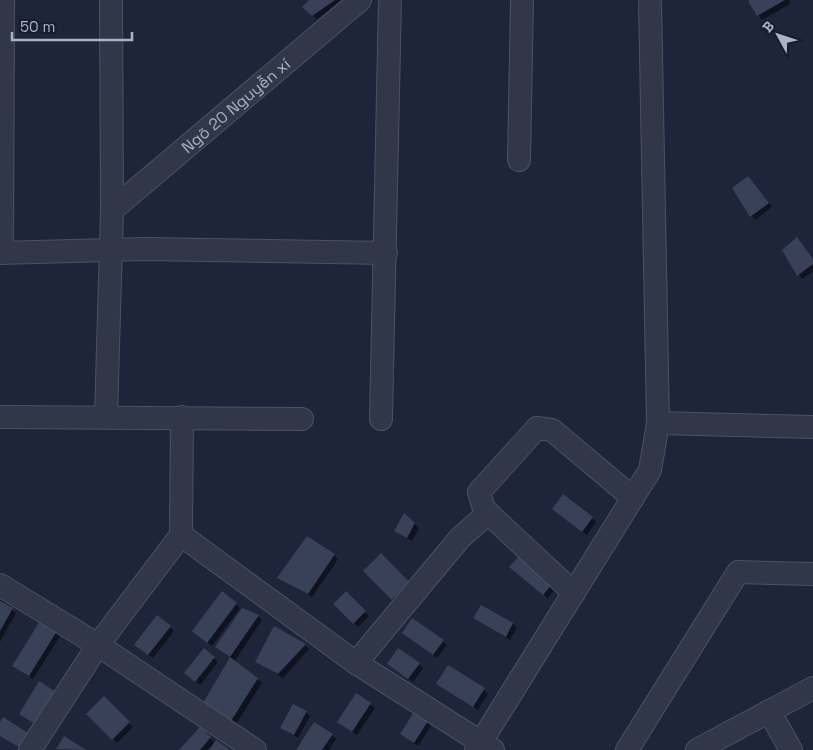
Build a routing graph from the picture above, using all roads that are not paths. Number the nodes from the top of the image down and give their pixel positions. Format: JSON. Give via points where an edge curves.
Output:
{"nodes":[{"id":1,"x":3,"y":0,"type":"edge"},
{"id":2,"x":111,"y":0,"type":"edge"},
{"id":3,"x":360,"y":0,"type":"edge"},
{"id":4,"x":390,"y":0,"type":"edge"},
{"id":5,"x":522,"y":0,"type":"edge"},
{"id":6,"x":650,"y":0,"type":"edge"},
{"id":7,"x":519,"y":160,"type":"dead end"},
{"id":8,"x":112,"y":210,"type":"junction"},
{"id":9,"x":112,"y":250,"type":"junction"},
{"id":10,"x":1,"y":253,"type":"edge"},
{"id":11,"x":386,"y":253,"type":"junction"},
{"id":12,"x":106,"y":416,"type":"junction"},
{"id":13,"x":0,"y":417,"type":"edge"},
{"id":14,"x":182,"y":417,"type":"junction"},
{"id":15,"x":302,"y":419,"type":"dead end"},
{"id":16,"x":381,"y":420,"type":"dead end"},
{"id":17,"x":658,"y":422,"type":"junction"},
{"id":18,"x":813,"y":426,"type":"edge"},
{"id":19,"x":633,"y":498,"type":"junction"},
{"id":20,"x":488,"y":513,"type":"junction"},
{"id":21,"x":180,"y":535,"type":"junction"},
{"id":22,"x":813,"y":574,"type":"edge"},
{"id":23,"x":0,"y":585,"type":"edge"},
{"id":24,"x":574,"y":593,"type":"junction"},
{"id":25,"x":98,"y":645,"type":"junction"},
{"id":26,"x":356,"y":663,"type":"junction"},
{"id":27,"x":813,"y":688,"type":"edge"},
{"id":28,"x":769,"y":711,"type":"junction"},
{"id":29,"x":483,"y":748,"type":"edge"},
{"id":30,"x":30,"y":750,"type":"edge"},
{"id":31,"x":254,"y":750,"type":"edge"},
{"id":32,"x":627,"y":750,"type":"edge"},
{"id":33,"x":697,"y":750,"type":"edge"},
{"id":34,"x":791,"y":750,"type":"edge"}],
"edges":[{"from":1,"to":10,"type":"street"},
{"from":2,"to":8,"type":"street"},
{"from":3,"to":8,"type":"street","name":"Ngõ 20 Nguyễn xí"},
{"from":4,"to":11,"type":"street"},
{"from":5,"to":7,"type":"street"},
{"from":6,"to":17,"type":"street"},
{"from":8,"to":9,"type":"street"},
{"from":9,"to":10,"type":"street"},
{"from":9,"to":11,"type":"street"},
{"from":9,"to":12,"type":"street"},
{"from":11,"to":16,"type":"street"},
{"from":12,"to":13,"type":"street"},
{"from":12,"to":14,"type":"street"},
{"from":14,"to":15,"type":"street"},
{"from":14,"to":21,"type":"street"},
{"from":17,"to":18,"type":"street"},
{"from":17,"to":19,"type":"street","via":[[650,470]]},
{"from":19,"to":20,"type":"street","via":[[552,430],[537,428],[479,492]]},
{"from":19,"to":24,"type":"street"},
{"from":20,"to":24,"type":"street"},
{"from":20,"to":26,"type":"street","via":[[460,538]]},
{"from":21,"to":25,"type":"street"},
{"from":21,"to":26,"type":"street"},
{"from":22,"to":32,"type":"street","via":[[738,572]]},
{"from":23,"to":25,"type":"street"},
{"from":24,"to":29,"type":"street"},
{"from":25,"to":30,"type":"street"},
{"from":25,"to":31,"type":"street"},
{"from":26,"to":29,"type":"street"},
{"from":27,"to":28,"type":"street"},
{"from":28,"to":33,"type":"street"},
{"from":28,"to":34,"type":"street"}]}
